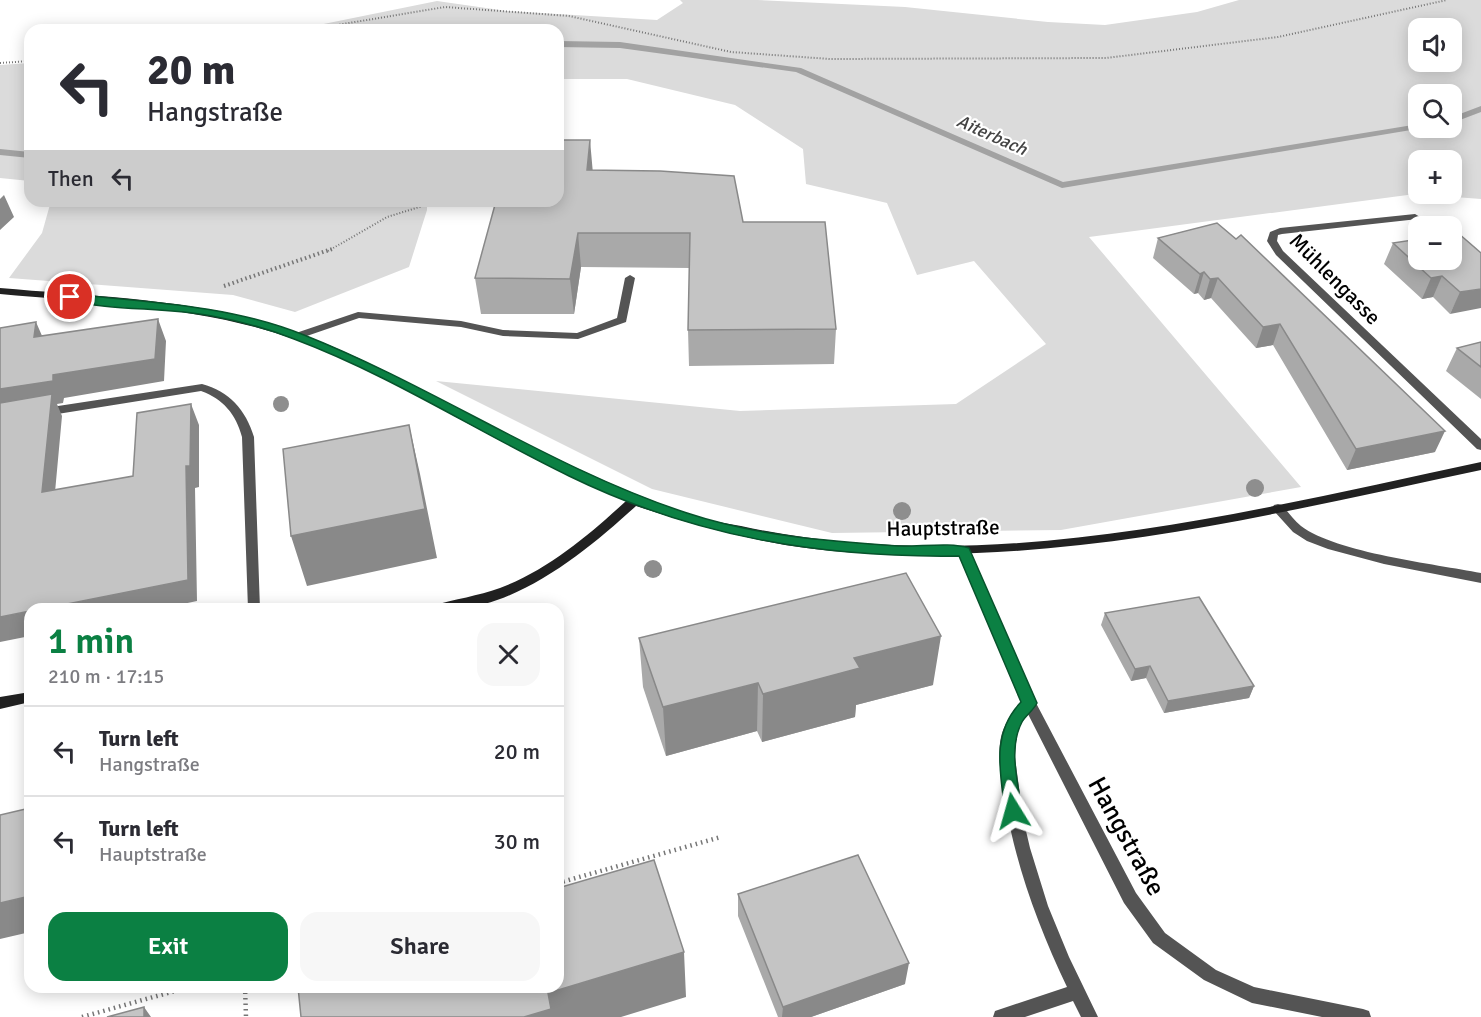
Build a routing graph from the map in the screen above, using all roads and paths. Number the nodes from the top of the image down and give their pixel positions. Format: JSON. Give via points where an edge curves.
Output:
{"nodes":[{"id":1,"x":1447,"y":0,"type":"edge"},
{"id":2,"x":342,"y":24,"type":"edge"},
{"id":3,"x":24,"y":61,"type":"edge"},
{"id":4,"x":0,"y":63,"type":"edge"},
{"id":5,"x":420,"y":207,"type":"edge"},
{"id":6,"x":1408,"y":218,"type":"edge"},
{"id":7,"x":630,"y":278,"type":"dead end"},
{"id":8,"x":219,"y":287,"type":"dead end"},
{"id":9,"x":0,"y":291,"type":"edge"},
{"id":10,"x":297,"y":336,"type":"junction"},
{"id":11,"x":33,"y":414,"type":"edge"},
{"id":12,"x":1481,"y":446,"type":"edge"},
{"id":13,"x":1481,"y":466,"type":"edge"},
{"id":14,"x":635,"y":500,"type":"junction"},
{"id":15,"x":1278,"y":508,"type":"junction"},
{"id":16,"x":964,"y":551,"type":"junction"},
{"id":17,"x":1481,"y":578,"type":"edge"},
{"id":18,"x":254,"y":603,"type":"edge"},
{"id":19,"x":459,"y":603,"type":"edge"},
{"id":20,"x":24,"y":698,"type":"edge"},
{"id":21,"x":0,"y":703,"type":"edge"},
{"id":22,"x":1029,"y":703,"type":"junction"},
{"id":23,"x":721,"y":837,"type":"dead end"},
{"id":24,"x":564,"y":881,"type":"edge"},
{"id":25,"x":1077,"y":992,"type":"junction"},
{"id":26,"x":168,"y":993,"type":"edge"},
{"id":27,"x":245,"y":993,"type":"edge"},
{"id":28,"x":82,"y":1017,"type":"edge"},
{"id":29,"x":246,"y":1017,"type":"edge"},
{"id":30,"x":1001,"y":1017,"type":"edge"},
{"id":31,"x":1090,"y":1017,"type":"edge"},
{"id":32,"x":1363,"y":1017,"type":"edge"}],
"edges":[{"from":1,"to":2,"type":"path","via":[[1278,38],[1106,58],[830,59],[731,52],[568,15],[445,6]]},
{"from":3,"to":4,"type":"path"},
{"from":5,"to":8,"type":"path","via":[[387,217],[331,250]]},
{"from":6,"to":12,"type":"street","name":"Mühlengasse","via":[[1280,231],[1273,234],[1272,241]]},
{"from":7,"to":10,"type":"street","via":[[622,320],[578,336],[503,333],[461,324],[358,315]]},
{"from":9,"to":10,"type":"main road","name":"Hauptstraße","via":[[213,312]]},
{"from":10,"to":14,"type":"main road","name":"Hauptstraße"},
{"from":11,"to":18,"type":"street","via":[[202,387],[238,410],[248,437]]},
{"from":13,"to":15,"type":"main road","name":"Hauptstraße"},
{"from":14,"to":16,"type":"main road","name":"Hauptstraße","via":[[757,536],[912,552]]},
{"from":14,"to":19,"type":"main road","via":[[604,529],[533,578],[506,591]]},
{"from":15,"to":16,"type":"main road","name":"Hauptstraße","via":[[1053,545]]},
{"from":15,"to":17,"type":"street","via":[[1298,530],[1321,542]]},
{"from":16,"to":22,"type":"street","name":"Hangstraße"},
{"from":20,"to":21,"type":"main road"},
{"from":22,"to":25,"type":"street","via":[[1016,717],[1008,739],[1016,830],[1040,909]]},
{"from":22,"to":32,"type":"street","name":"Hangstraße","via":[[1130,898],[1160,938],[1210,975],[1252,995]]},
{"from":23,"to":24,"type":"path"},
{"from":25,"to":30,"type":"street"},
{"from":25,"to":31,"type":"street"},
{"from":26,"to":28,"type":"path"},
{"from":27,"to":29,"type":"path"}]}
